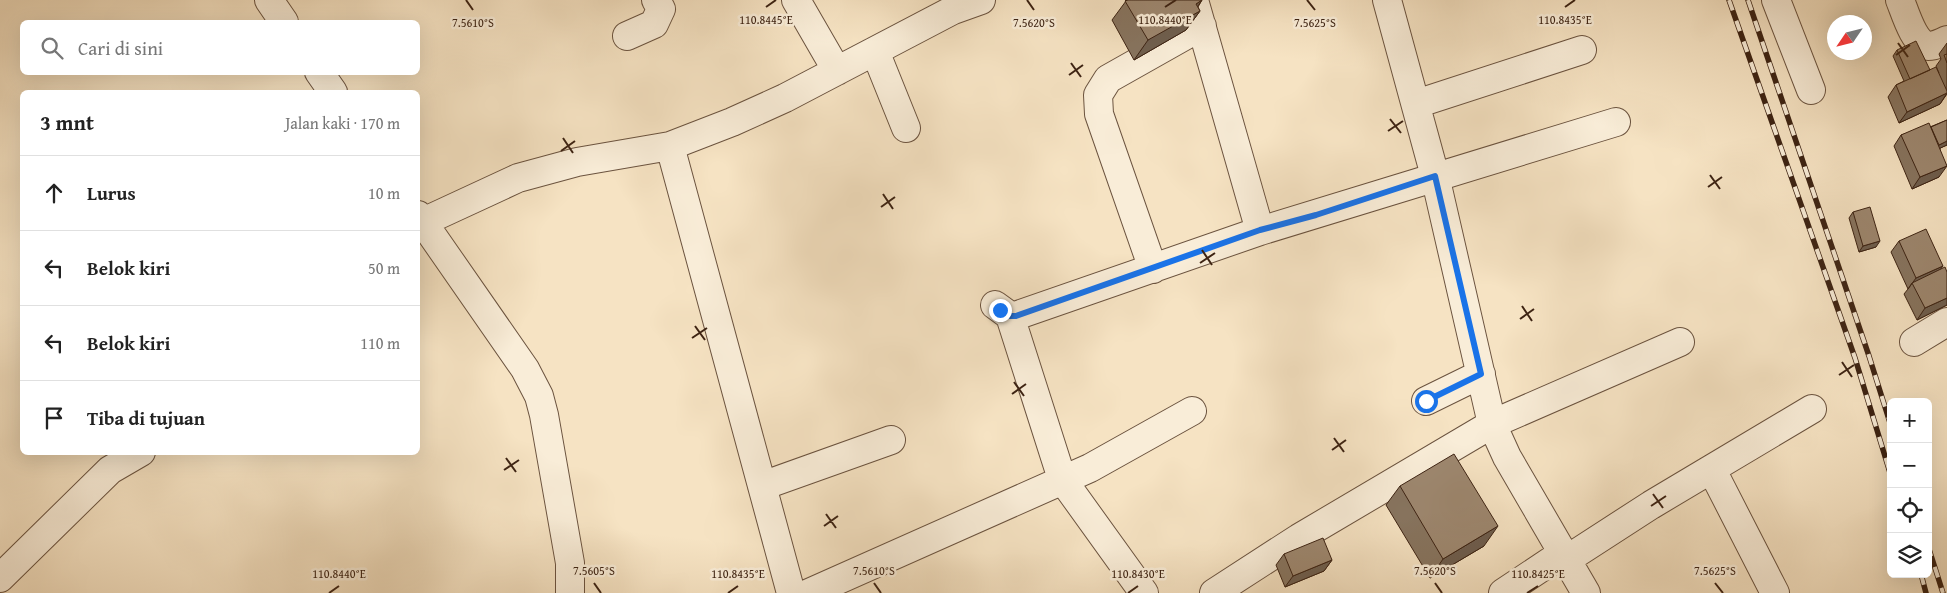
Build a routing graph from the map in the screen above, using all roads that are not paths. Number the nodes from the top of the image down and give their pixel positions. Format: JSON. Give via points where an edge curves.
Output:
{"nodes":[{"id":1,"x":268,"y":0,"type":"edge"},
{"id":2,"x":656,"y":0,"type":"edge"},
{"id":3,"x":796,"y":0,"type":"edge"},
{"id":4,"x":981,"y":0,"type":"edge"},
{"id":5,"x":1194,"y":0,"type":"edge"},
{"id":6,"x":1387,"y":0,"type":"edge"},
{"id":7,"x":1776,"y":0,"type":"edge"},
{"id":8,"x":1900,"y":0,"type":"edge"},
{"id":9,"x":283,"y":20,"type":"edge"},
{"id":10,"x":1202,"y":26,"type":"junction"},
{"id":11,"x":627,"y":36,"type":"dead end"},
{"id":12,"x":1947,"y":40,"type":"edge"},
{"id":13,"x":1582,"y":50,"type":"dead end"},
{"id":14,"x":875,"y":51,"type":"junction"},
{"id":15,"x":837,"y":71,"type":"junction"},
{"id":16,"x":321,"y":75,"type":"edge"},
{"id":17,"x":332,"y":90,"type":"edge"},
{"id":18,"x":1810,"y":90,"type":"dead end"},
{"id":19,"x":1416,"y":104,"type":"junction"},
{"id":20,"x":1616,"y":122,"type":"dead end"},
{"id":21,"x":906,"y":128,"type":"dead end"},
{"id":22,"x":670,"y":146,"type":"junction"},
{"id":23,"x":1435,"y":176,"type":"junction"},
{"id":24,"x":420,"y":218,"type":"edge"},
{"id":25,"x":1260,"y":230,"type":"junction"},
{"id":26,"x":1153,"y":269,"type":"junction"},
{"id":27,"x":1947,"y":322,"type":"edge"},
{"id":28,"x":1680,"y":342,"type":"dead end"},
{"id":29,"x":1914,"y":342,"type":"dead end"},
{"id":30,"x":1481,"y":374,"type":"junction"},
{"id":31,"x":1426,"y":401,"type":"dead end"},
{"id":32,"x":1812,"y":409,"type":"dead end"},
{"id":33,"x":1192,"y":411,"type":"dead end"},
{"id":34,"x":1492,"y":424,"type":"junction"},
{"id":35,"x":891,"y":440,"type":"dead end"},
{"id":36,"x":136,"y":455,"type":"edge"},
{"id":37,"x":1712,"y":470,"type":"junction"},
{"id":38,"x":1062,"y":479,"type":"junction"},
{"id":39,"x":762,"y":486,"type":"junction"},
{"id":40,"x":1565,"y":556,"type":"junction"},
{"id":41,"x":0,"y":578,"type":"edge"},
{"id":42,"x":570,"y":593,"type":"edge"},
{"id":43,"x":790,"y":593,"type":"edge"},
{"id":44,"x":809,"y":593,"type":"edge"},
{"id":45,"x":1144,"y":593,"type":"edge"},
{"id":46,"x":1214,"y":593,"type":"edge"},
{"id":47,"x":1502,"y":593,"type":"edge"},
{"id":48,"x":1586,"y":593,"type":"edge"},
{"id":49,"x":1775,"y":593,"type":"edge"}],
"edges":[{"from":1,"to":9,"type":"street"},
{"from":2,"to":11,"type":"street","via":[[660,9],[654,24]]},
{"from":3,"to":15,"type":"street"},
{"from":4,"to":14,"type":"street","via":[[953,10]]},
{"from":5,"to":10,"type":"street"},
{"from":6,"to":19,"type":"street"},
{"from":7,"to":18,"type":"street"},
{"from":8,"to":12,"type":"street","via":[[1919,41],[1927,46]]},
{"from":10,"to":25,"type":"street"},
{"from":10,"to":26,"type":"street","via":[[1108,79],[1098,96],[1099,114]]},
{"from":13,"to":19,"type":"street"},
{"from":14,"to":15,"type":"street"},
{"from":14,"to":21,"type":"street"},
{"from":15,"to":22,"type":"street","via":[[732,122]]},
{"from":16,"to":17,"type":"street"},
{"from":19,"to":23,"type":"street"},
{"from":20,"to":23,"type":"street"},
{"from":22,"to":24,"type":"street","via":[[577,162],[518,178]]},
{"from":22,"to":39,"type":"street"},
{"from":23,"to":25,"type":"street"},
{"from":23,"to":30,"type":"street"},
{"from":24,"to":42,"type":"street","via":[[524,369],[539,396],[570,563]]},
{"from":25,"to":26,"type":"street"},
{"from":26,"to":38,"type":"street","via":[[1002,311]]},
{"from":27,"to":29,"type":"street"},
{"from":28,"to":34,"type":"street"},
{"from":30,"to":31,"type":"street"},
{"from":30,"to":34,"type":"street"},
{"from":32,"to":37,"type":"street"},
{"from":33,"to":38,"type":"street","via":[[1090,468]]},
{"from":34,"to":40,"type":"street","via":[[1507,457]]},
{"from":34,"to":46,"type":"street","via":[[1299,538]]},
{"from":35,"to":39,"type":"street"},
{"from":36,"to":41,"type":"street","via":[[110,470]]},
{"from":37,"to":40,"type":"street"},
{"from":37,"to":49,"type":"street"},
{"from":38,"to":44,"type":"street"},
{"from":38,"to":45,"type":"street"},
{"from":39,"to":43,"type":"street"},
{"from":40,"to":47,"type":"street"},
{"from":40,"to":48,"type":"street"}]}
